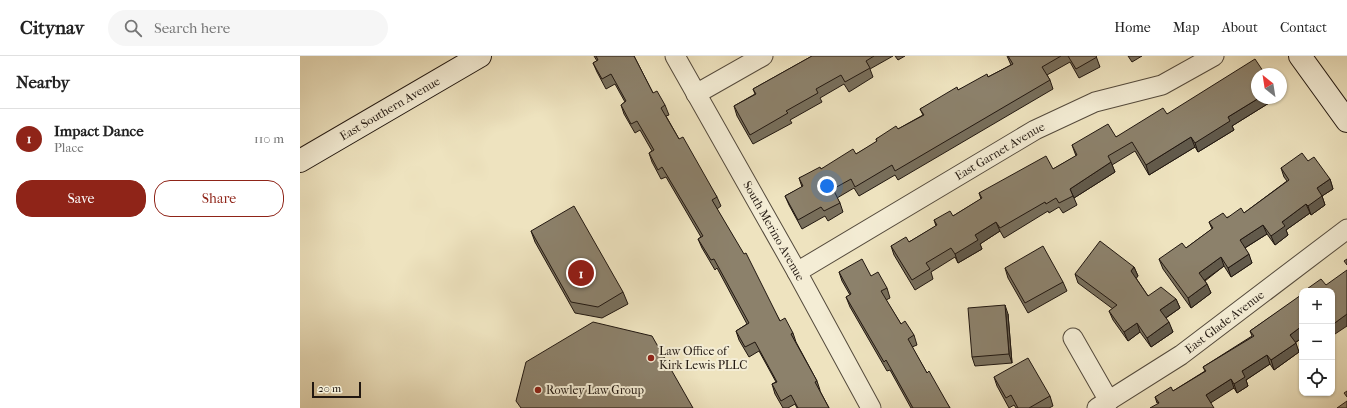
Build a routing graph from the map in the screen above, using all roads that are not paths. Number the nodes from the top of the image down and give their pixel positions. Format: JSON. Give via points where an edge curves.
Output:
{"nodes":[{"id":1,"x":480,"y":56,"type":"edge"},
{"id":2,"x":675,"y":56,"type":"edge"},
{"id":3,"x":763,"y":56,"type":"edge"},
{"id":4,"x":1214,"y":56,"type":"edge"},
{"id":5,"x":1300,"y":56,"type":"edge"},
{"id":6,"x":696,"y":94,"type":"junction"},
{"id":7,"x":1347,"y":121,"type":"edge"},
{"id":8,"x":300,"y":161,"type":"edge"},
{"id":9,"x":1347,"y":229,"type":"edge"},
{"id":10,"x":797,"y":272,"type":"junction"},
{"id":11,"x":1073,"y":338,"type":"dead end"},
{"id":12,"x":1103,"y":405,"type":"edge"},
{"id":13,"x":871,"y":408,"type":"edge"}],
"edges":[{"from":1,"to":8,"type":"main road","name":"East Southern Avenue"},
{"from":2,"to":6,"type":"street","name":"South Merino Avenue"},
{"from":3,"to":6,"type":"street"},
{"from":4,"to":10,"type":"street","name":"East Garnet Avenue","via":[[1162,85],[1095,102],[1035,130]]},
{"from":5,"to":7,"type":"main road"},
{"from":6,"to":10,"type":"street","name":"South Merino Avenue"},
{"from":9,"to":12,"type":"street","name":"East Glade Avenue","via":[[1181,355]]},
{"from":10,"to":13,"type":"street","name":"South Merino Avenue"},
{"from":11,"to":12,"type":"street"}]}
